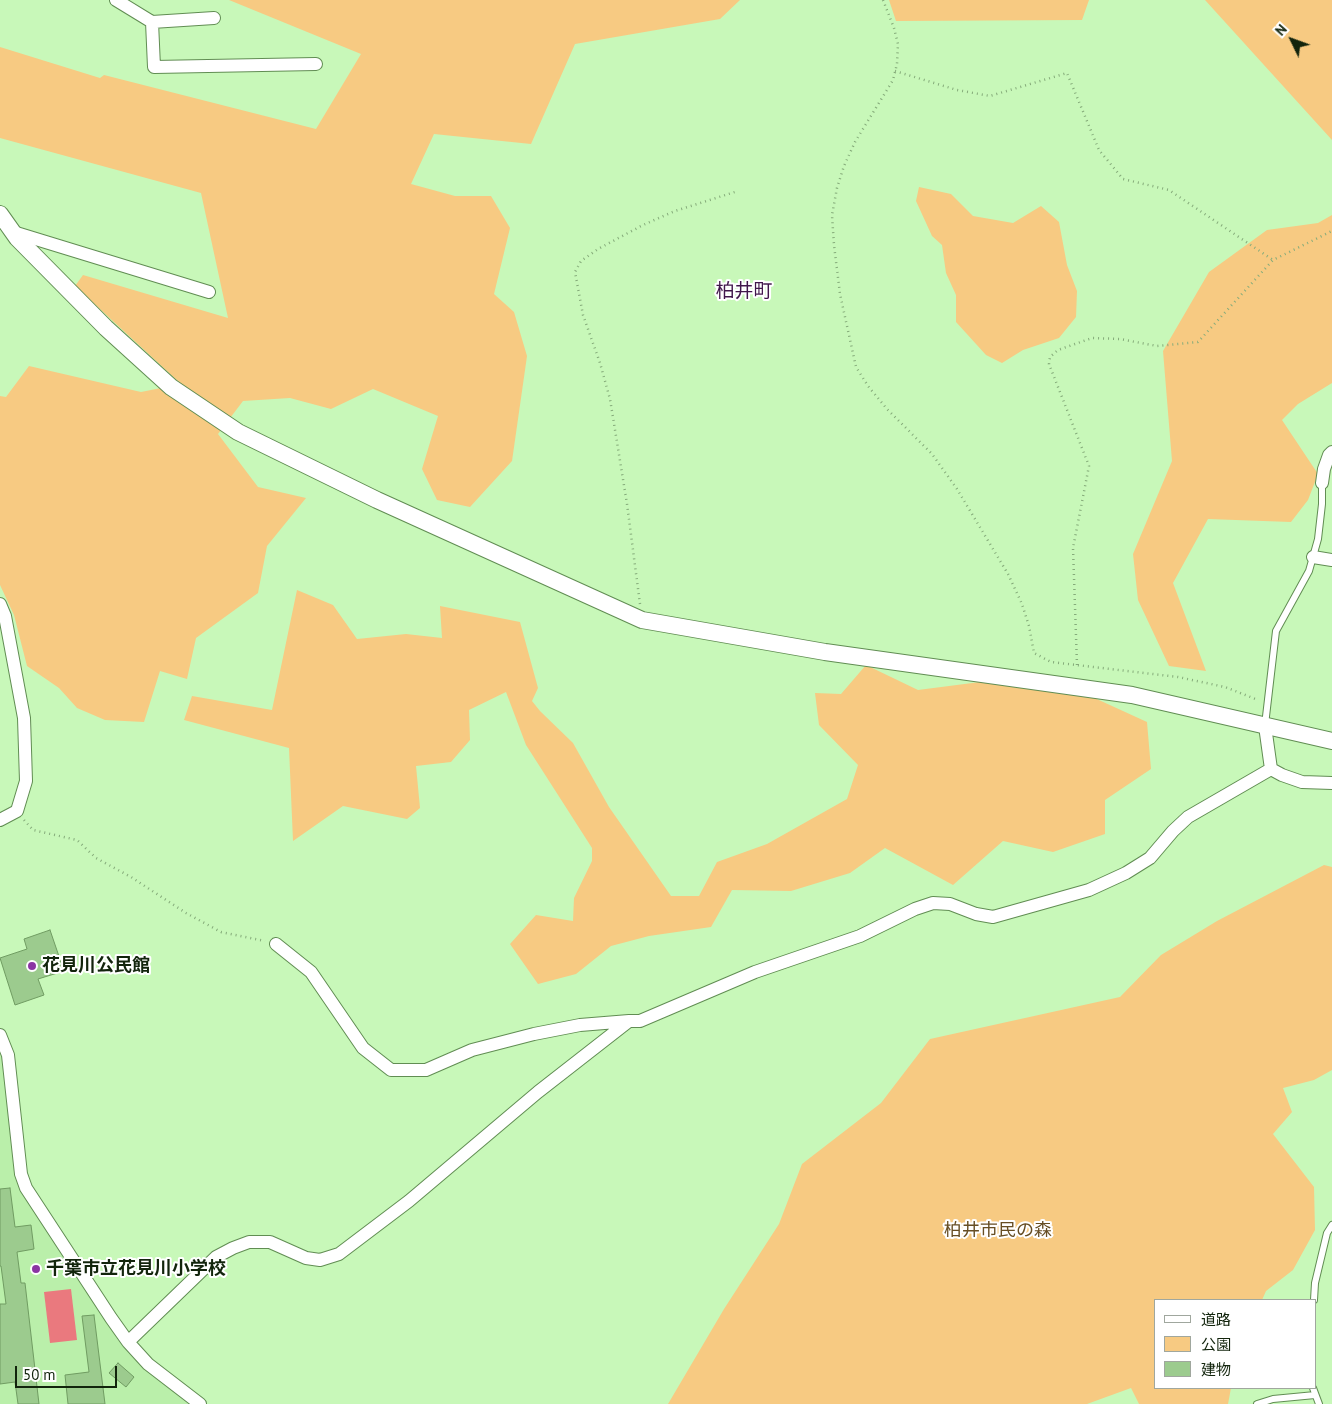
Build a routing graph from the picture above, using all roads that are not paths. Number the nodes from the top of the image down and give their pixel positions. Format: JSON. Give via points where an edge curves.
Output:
{"nodes":[{"id":1,"x":116,"y":0,"type":"edge"},
{"id":2,"x":214,"y":18,"type":"dead end"},
{"id":3,"x":152,"y":22,"type":"junction"},
{"id":4,"x":316,"y":64,"type":"dead end"},
{"id":5,"x":0,"y":214,"type":"edge"},
{"id":6,"x":13,"y":232,"type":"junction"},
{"id":7,"x":209,"y":292,"type":"dead end"},
{"id":8,"x":1332,"y":452,"type":"edge"},
{"id":9,"x":1322,"y":483,"type":"joint"},
{"id":10,"x":1313,"y":557,"type":"junction"},
{"id":11,"x":1332,"y":560,"type":"edge"},
{"id":12,"x":0,"y":604,"type":"edge"},
{"id":13,"x":5,"y":644,"type":"edge"},
{"id":14,"x":1265,"y":726,"type":"junction"},
{"id":15,"x":1332,"y":741,"type":"edge"},
{"id":16,"x":1271,"y":769,"type":"junction"},
{"id":17,"x":1332,"y":783,"type":"edge"},
{"id":18,"x":0,"y":820,"type":"edge"},
{"id":19,"x":276,"y":944,"type":"road end"},
{"id":20,"x":629,"y":1021,"type":"junction"},
{"id":21,"x":0,"y":1035,"type":"edge"},
{"id":22,"x":1332,"y":1225,"type":"edge"},
{"id":23,"x":1314,"y":1299,"type":"edge"},
{"id":24,"x":128,"y":1342,"type":"junction"},
{"id":25,"x":1314,"y":1391,"type":"edge"},
{"id":26,"x":200,"y":1404,"type":"edge"},
{"id":27,"x":1257,"y":1404,"type":"edge"},
{"id":28,"x":1319,"y":1404,"type":"edge"}],
"edges":[{"from":1,"to":3,"type":"street"},
{"from":2,"to":3,"type":"street"},
{"from":3,"to":4,"type":"street","via":[[154,67]]},
{"from":5,"to":6,"type":"street"},
{"from":6,"to":7,"type":"street"},
{"from":6,"to":14,"type":"street","via":[[106,328],[171,387],[238,432],[376,500],[642,620],[825,652],[1132,695]]},
{"from":8,"to":9,"type":"street"},
{"from":9,"to":10,"type":"lane","via":[[1318,540]]},
{"from":10,"to":11,"type":"street"},
{"from":10,"to":14,"type":"lane","via":[[1276,632]]},
{"from":12,"to":13,"type":"street","via":[[5,616]]},
{"from":13,"to":18,"type":"street","via":[[24,718],[26,781],[17,811]]},
{"from":14,"to":15,"type":"street"},
{"from":14,"to":16,"type":"street"},
{"from":16,"to":17,"type":"street","via":[[1302,782]]},
{"from":16,"to":20,"type":"street","via":[[1188,817],[1150,858],[1089,890],[993,918],[950,904],[933,903],[860,936],[755,972],[640,1021]]},
{"from":19,"to":20,"type":"street","via":[[311,972],[363,1048],[391,1070],[426,1070],[472,1050],[534,1034],[580,1025]]},
{"from":20,"to":24,"type":"street","via":[[538,1092],[409,1201],[339,1254],[320,1260],[306,1258],[270,1242],[249,1242],[233,1248],[216,1257]]},
{"from":21,"to":24,"type":"street","via":[[8,1055],[21,1174],[26,1188]]},
{"from":22,"to":23,"type":"lane","via":[[1327,1233]]},
{"from":24,"to":26,"type":"street","via":[[148,1364]]},
{"from":25,"to":27,"type":"lane"},
{"from":25,"to":28,"type":"lane"}]}
